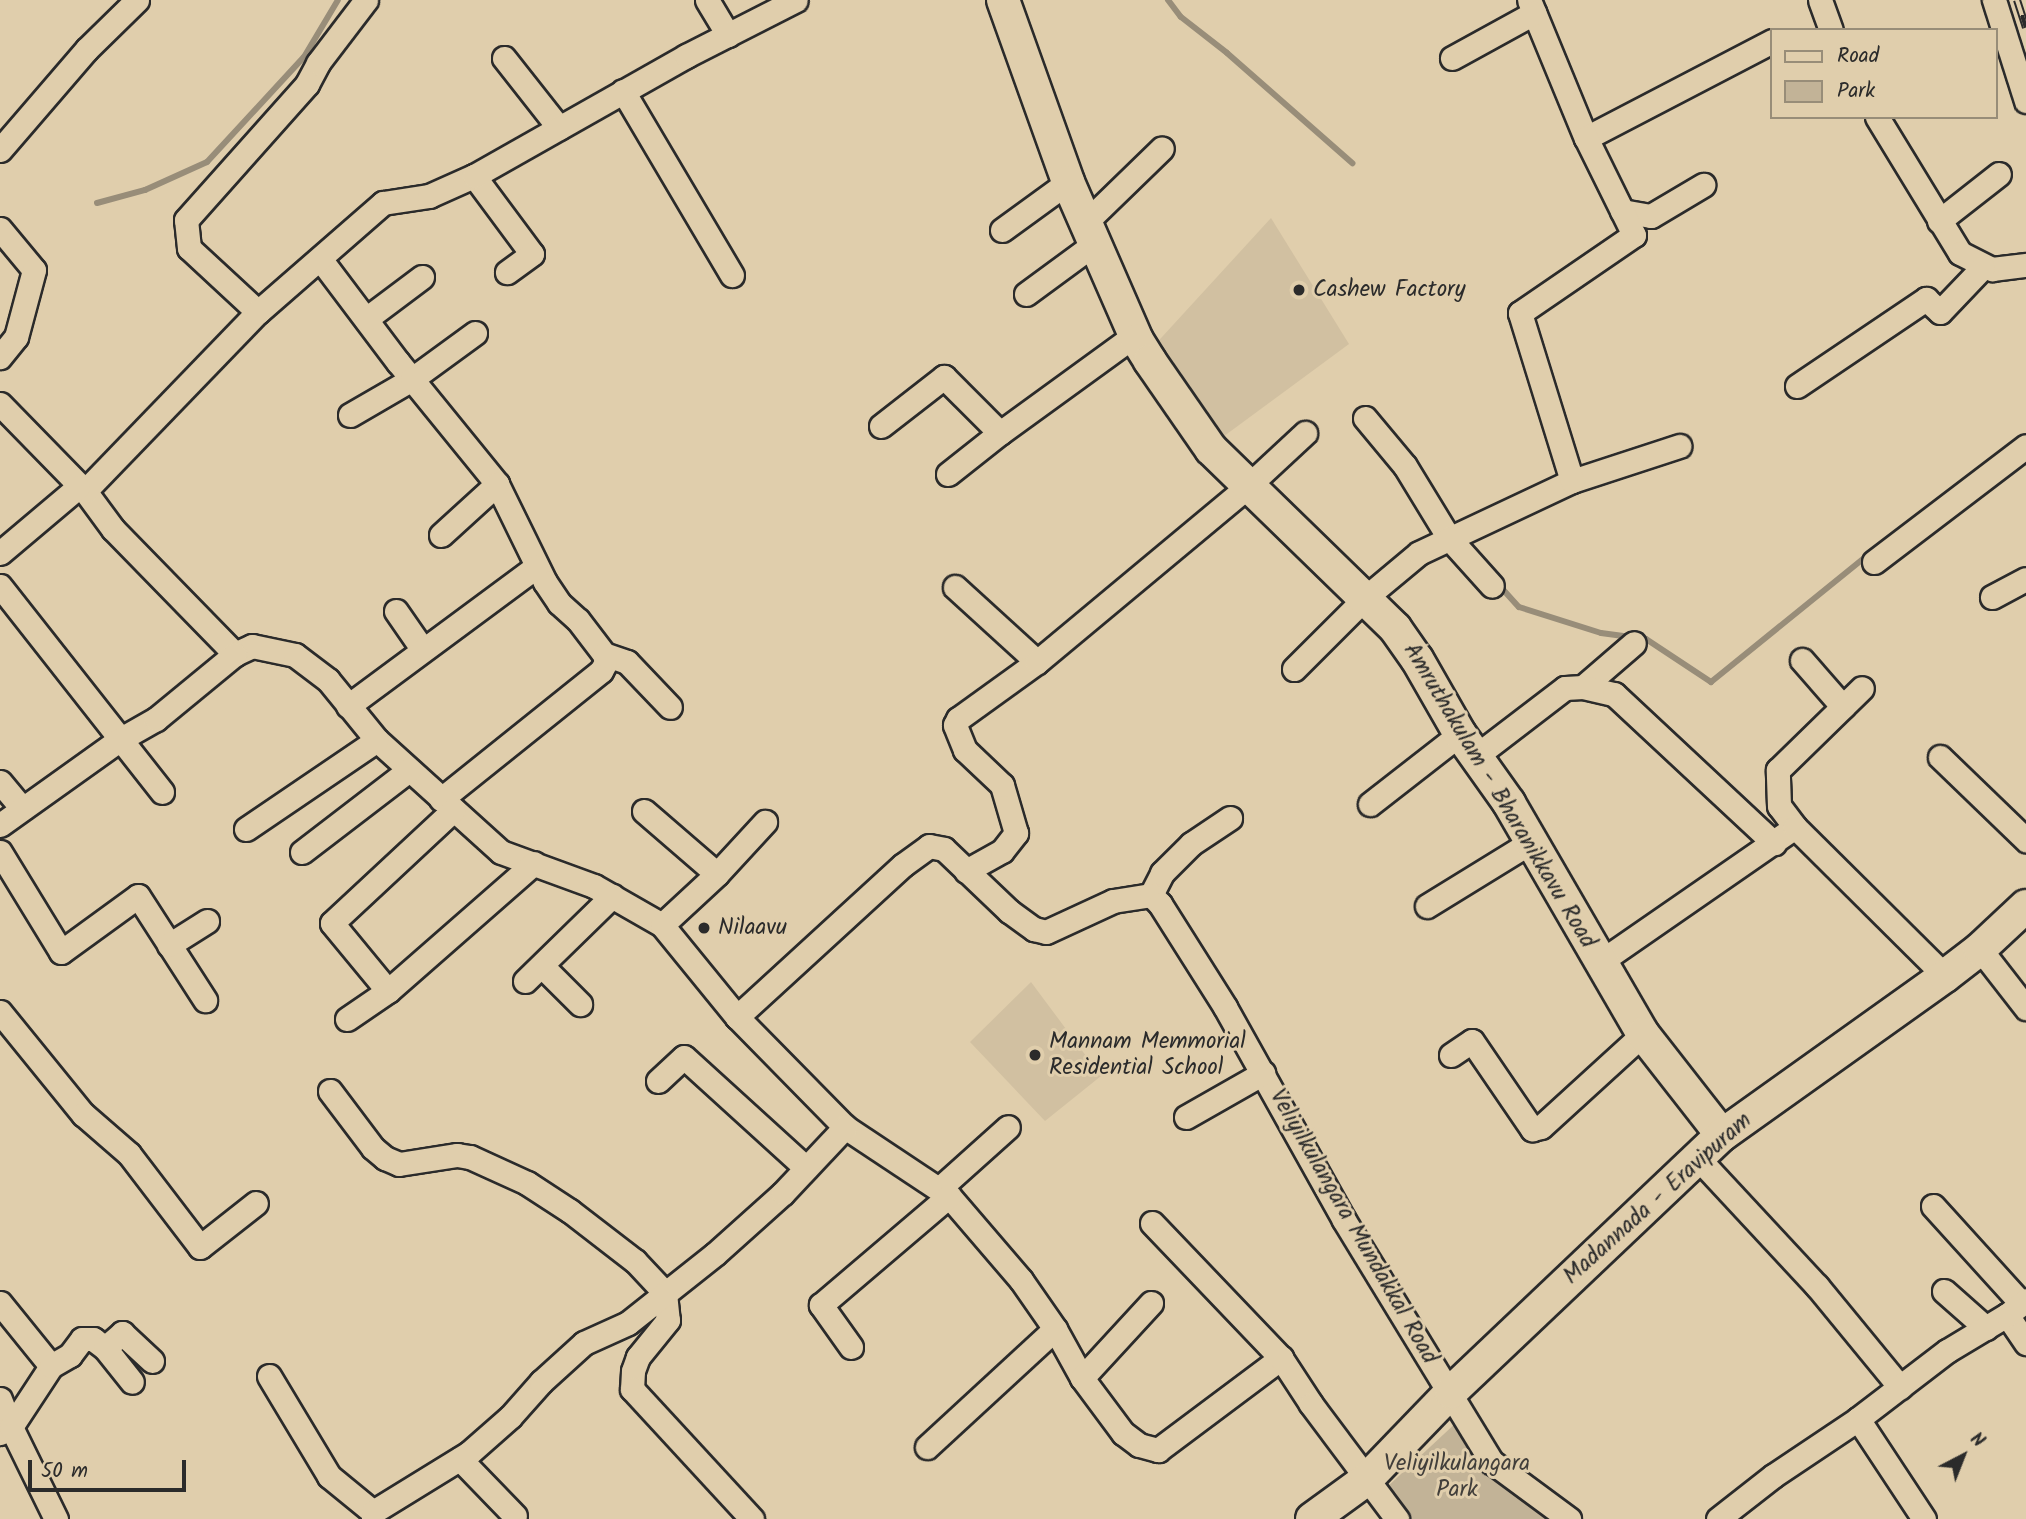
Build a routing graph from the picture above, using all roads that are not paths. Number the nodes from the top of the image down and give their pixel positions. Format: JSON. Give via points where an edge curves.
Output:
{"nodes":[{"id":1,"x":137,"y":0,"type":"edge"},
{"id":2,"x":366,"y":0,"type":"edge"},
{"id":3,"x":708,"y":0,"type":"edge"},
{"id":4,"x":796,"y":0,"type":"edge"},
{"id":5,"x":1003,"y":0,"type":"edge"},
{"id":6,"x":1820,"y":0,"type":"edge"},
{"id":7,"x":1994,"y":0,"type":"edge"},
{"id":8,"x":1531,"y":7,"type":"edge"},
{"id":9,"x":1830,"y":28,"type":"edge"},
{"id":10,"x":728,"y":35,"type":"junction"},
{"id":11,"x":1770,"y":42,"type":"edge"},
{"id":12,"x":504,"y":58,"type":"dead end"},
{"id":13,"x":1452,"y":58,"type":"dead end"},
{"id":14,"x":623,"y":92,"type":"junction"},
{"id":15,"x":2026,"y":101,"type":"edge"},
{"id":16,"x":1878,"y":119,"type":"edge"},
{"id":17,"x":559,"y":128,"type":"junction"},
{"id":18,"x":1586,"y":138,"type":"junction"},
{"id":19,"x":1162,"y":148,"type":"dead end"},
{"id":20,"x":0,"y":150,"type":"edge"},
{"id":21,"x":1999,"y":174,"type":"dead end"},
{"id":22,"x":474,"y":176,"type":"junction"},
{"id":23,"x":1068,"y":182,"type":"junction"},
{"id":24,"x":1703,"y":185,"type":"dead end"},
{"id":25,"x":1622,"y":211,"type":"junction"},
{"id":26,"x":1939,"y":221,"type":"junction"},
{"id":27,"x":0,"y":229,"type":"edge"},
{"id":28,"x":1002,"y":230,"type":"dead end"},
{"id":29,"x":1090,"y":233,"type":"junction"},
{"id":30,"x":321,"y":260,"type":"junction"},
{"id":31,"x":2026,"y":265,"type":"edge"},
{"id":32,"x":1983,"y":267,"type":"junction"},
{"id":33,"x":507,"y":272,"type":"dead end"},
{"id":34,"x":732,"y":275,"type":"dead end"},
{"id":35,"x":422,"y":277,"type":"dead end"},
{"id":36,"x":1026,"y":294,"type":"dead end"},
{"id":37,"x":258,"y":312,"type":"junction"},
{"id":38,"x":366,"y":319,"type":"junction"},
{"id":39,"x":475,"y":333,"type":"dead end"},
{"id":40,"x":1135,"y":335,"type":"junction"},
{"id":41,"x":0,"y":357,"type":"edge"},
{"id":42,"x":412,"y":379,"type":"junction"},
{"id":43,"x":1797,"y":386,"type":"dead end"},
{"id":44,"x":0,"y":404,"type":"edge"},
{"id":45,"x":350,"y":415,"type":"dead end"},
{"id":46,"x":1365,"y":418,"type":"dead end"},
{"id":47,"x":881,"y":425,"type":"dead end"},
{"id":48,"x":1000,"y":432,"type":"junction"},
{"id":49,"x":1305,"y":433,"type":"dead end"},
{"id":50,"x":1679,"y":446,"type":"dead end"},
{"id":51,"x":2026,"y":446,"type":"edge"},
{"id":52,"x":948,"y":474,"type":"dead end"},
{"id":53,"x":1572,"y":481,"type":"junction"},
{"id":54,"x":497,"y":484,"type":"junction"},
{"id":55,"x":1248,"y":486,"type":"junction"},
{"id":56,"x":82,"y":489,"type":"junction"},
{"id":57,"x":441,"y":535,"type":"dead end"},
{"id":58,"x":1449,"y":538,"type":"junction"},
{"id":59,"x":0,"y":553,"type":"edge"},
{"id":60,"x":1874,"y":562,"type":"dead end"},
{"id":61,"x":536,"y":567,"type":"junction"},
{"id":62,"x":2026,"y":579,"type":"edge"},
{"id":63,"x":0,"y":586,"type":"edge"},
{"id":64,"x":1492,"y":586,"type":"dead end"},
{"id":65,"x":955,"y":587,"type":"dead end"},
{"id":66,"x":1992,"y":597,"type":"dead end"},
{"id":67,"x":1365,"y":598,"type":"junction"},
{"id":68,"x":396,"y":611,"type":"dead end"},
{"id":69,"x":1634,"y":643,"type":"dead end"},
{"id":70,"x":424,"y":650,"type":"junction"},
{"id":71,"x":234,"y":654,"type":"junction"},
{"id":72,"x":604,"y":654,"type":"junction"},
{"id":73,"x":1802,"y":660,"type":"dead end"},
{"id":74,"x":1037,"y":662,"type":"junction"},
{"id":75,"x":1294,"y":669,"type":"dead end"},
{"id":76,"x":1583,"y":687,"type":"junction"},
{"id":77,"x":1862,"y":688,"type":"dead end"},
{"id":78,"x":348,"y":706,"type":"junction"},
{"id":79,"x":670,"y":707,"type":"dead end"},
{"id":80,"x":1843,"y":707,"type":"junction"},
{"id":81,"x":119,"y":740,"type":"junction"},
{"id":82,"x":377,"y":740,"type":"junction"},
{"id":83,"x":1468,"y":745,"type":"junction"},
{"id":84,"x":1940,"y":757,"type":"dead end"},
{"id":85,"x":409,"y":769,"type":"junction"},
{"id":86,"x":0,"y":782,"type":"edge"},
{"id":87,"x":162,"y":792,"type":"dead end"},
{"id":88,"x":1370,"y":804,"type":"dead end"},
{"id":89,"x":447,"y":805,"type":"junction"},
{"id":90,"x":22,"y":808,"type":"junction"},
{"id":91,"x":644,"y":811,"type":"dead end"},
{"id":92,"x":1230,"y":818,"type":"dead end"},
{"id":93,"x":765,"y":821,"type":"dead end"},
{"id":94,"x":0,"y":825,"type":"edge"},
{"id":95,"x":1795,"y":827,"type":"junction"},
{"id":96,"x":246,"y":829,"type":"dead end"},
{"id":97,"x":2026,"y":840,"type":"edge"},
{"id":98,"x":1531,"y":842,"type":"junction"},
{"id":99,"x":1774,"y":843,"type":"junction"},
{"id":100,"x":0,"y":852,"type":"edge"},
{"id":101,"x":302,"y":852,"type":"dead end"},
{"id":102,"x":534,"y":863,"type":"junction"},
{"id":103,"x":966,"y":871,"type":"junction"},
{"id":104,"x":716,"y":874,"type":"junction"},
{"id":105,"x":1151,"y":895,"type":"junction"},
{"id":106,"x":612,"y":896,"type":"junction"},
{"id":107,"x":1427,"y":906,"type":"dead end"},
{"id":108,"x":2026,"y":906,"type":"edge"},
{"id":109,"x":207,"y":921,"type":"dead end"},
{"id":110,"x":662,"y":925,"type":"junction"},
{"id":111,"x":169,"y":945,"type":"junction"},
{"id":112,"x":1980,"y":949,"type":"junction"},
{"id":113,"x":1600,"y":962,"type":"junction"},
{"id":114,"x":1945,"y":976,"type":"junction"},
{"id":115,"x":388,"y":991,"type":"junction"},
{"id":116,"x":205,"y":1000,"type":"dead end"},
{"id":117,"x":580,"y":1004,"type":"dead end"},
{"id":118,"x":2026,"y":1008,"type":"edge"},
{"id":119,"x":0,"y":1012,"type":"edge"},
{"id":120,"x":737,"y":1017,"type":"junction"},
{"id":121,"x":347,"y":1019,"type":"dead end"},
{"id":122,"x":1643,"y":1034,"type":"junction"},
{"id":123,"x":1451,"y":1055,"type":"dead end"},
{"id":124,"x":1263,"y":1073,"type":"junction"},
{"id":125,"x":658,"y":1081,"type":"dead end"},
{"id":126,"x":330,"y":1091,"type":"dead end"},
{"id":127,"x":1186,"y":1116,"type":"dead end"},
{"id":128,"x":1008,"y":1127,"type":"dead end"},
{"id":129,"x":845,"y":1128,"type":"junction"},
{"id":130,"x":1721,"y":1135,"type":"junction"},
{"id":131,"x":1697,"y":1157,"type":"junction"},
{"id":132,"x":806,"y":1168,"type":"junction"},
{"id":133,"x":945,"y":1192,"type":"junction"},
{"id":134,"x":256,"y":1203,"type":"dead end"},
{"id":135,"x":1933,"y":1206,"type":"dead end"},
{"id":136,"x":1153,"y":1223,"type":"dead end"},
{"id":137,"x":1944,"y":1291,"type":"dead end"},
{"id":138,"x":665,"y":1293,"type":"junction"},
{"id":139,"x":0,"y":1303,"type":"edge"},
{"id":140,"x":1151,"y":1303,"type":"dead end"},
{"id":141,"x":2018,"y":1306,"type":"edge"},
{"id":142,"x":1986,"y":1328,"type":"junction"},
{"id":143,"x":1055,"y":1329,"type":"junction"},
{"id":144,"x":2026,"y":1343,"type":"edge"},
{"id":145,"x":851,"y":1347,"type":"dead end"},
{"id":146,"x":105,"y":1348,"type":"junction"},
{"id":147,"x":1280,"y":1358,"type":"junction"},
{"id":148,"x":152,"y":1361,"type":"dead end"},
{"id":149,"x":51,"y":1366,"type":"junction"},
{"id":150,"x":269,"y":1377,"type":"dead end"},
{"id":151,"x":1082,"y":1378,"type":"junction"},
{"id":152,"x":132,"y":1382,"type":"dead end"},
{"id":153,"x":1900,"y":1387,"type":"junction"},
{"id":154,"x":1451,"y":1392,"type":"junction"},
{"id":155,"x":0,"y":1399,"type":"edge"},
{"id":156,"x":1857,"y":1419,"type":"junction"},
{"id":157,"x":5,"y":1430,"type":"edge"},
{"id":158,"x":927,"y":1447,"type":"dead end"},
{"id":159,"x":460,"y":1459,"type":"junction"},
{"id":160,"x":1367,"y":1479,"type":"junction"},
{"id":161,"x":373,"y":1515,"type":"edge"},
{"id":162,"x":515,"y":1516,"type":"dead end"},
{"id":163,"x":56,"y":1519,"type":"edge"},
{"id":164,"x":752,"y":1519,"type":"edge"},
{"id":165,"x":1312,"y":1519,"type":"edge"},
{"id":166,"x":1397,"y":1519,"type":"edge"},
{"id":167,"x":1569,"y":1519,"type":"edge"},
{"id":168,"x":1718,"y":1519,"type":"edge"},
{"id":169,"x":1924,"y":1519,"type":"edge"}],
"edges":[{"from":1,"to":20,"type":"street","via":[[87,49]]},
{"from":2,"to":37,"type":"street","via":[[307,84],[186,220],[189,248]]},
{"from":3,"to":10,"type":"street"},
{"from":4,"to":10,"type":"street"},
{"from":5,"to":23,"type":"street","name":"Amruthakulam - Bharanikkavu Road"},
{"from":6,"to":9,"type":"street"},
{"from":7,"to":15,"type":"street"},
{"from":8,"to":13,"type":"street"},
{"from":8,"to":18,"type":"street"},
{"from":10,"to":14,"type":"street"},
{"from":11,"to":18,"type":"street"},
{"from":12,"to":17,"type":"street"},
{"from":14,"to":17,"type":"street"},
{"from":14,"to":34,"type":"street"},
{"from":16,"to":26,"type":"street"},
{"from":17,"to":22,"type":"street"},
{"from":18,"to":25,"type":"street"},
{"from":19,"to":29,"type":"street"},
{"from":21,"to":26,"type":"street"},
{"from":22,"to":30,"type":"street","via":[[429,196],[383,204]]},
{"from":22,"to":33,"type":"street","via":[[532,254]]},
{"from":23,"to":28,"type":"street"},
{"from":23,"to":29,"type":"street","name":"Amruthakulam - Bharanikkavu Road"},
{"from":24,"to":25,"type":"street","via":[[1651,216]]},
{"from":25,"to":53,"type":"street","via":[[1633,235],[1520,313]]},
{"from":26,"to":32,"type":"street","via":[[1960,253]]},
{"from":27,"to":41,"type":"street","via":[[34,270],[16,337]]},
{"from":29,"to":36,"type":"street"},
{"from":29,"to":40,"type":"street","name":"Amruthakulam - Bharanikkavu Road"},
{"from":30,"to":37,"type":"street"},
{"from":30,"to":38,"type":"street"},
{"from":31,"to":32,"type":"street"},
{"from":32,"to":43,"type":"street","via":[[1940,312],[1926,299]]},
{"from":35,"to":38,"type":"street"},
{"from":37,"to":56,"type":"street"},
{"from":38,"to":42,"type":"street"},
{"from":39,"to":42,"type":"street"},
{"from":40,"to":48,"type":"street"},
{"from":40,"to":55,"type":"street","name":"Amruthakulam - Bharanikkavu Road","via":[[1210,449]]},
{"from":42,"to":45,"type":"street"},
{"from":42,"to":54,"type":"street"},
{"from":44,"to":56,"type":"street"},
{"from":46,"to":58,"type":"street","via":[[1405,466]]},
{"from":47,"to":48,"type":"street","via":[[944,377]]},
{"from":48,"to":52,"type":"street"},
{"from":49,"to":55,"type":"street"},
{"from":50,"to":53,"type":"street"},
{"from":51,"to":60,"type":"street"},
{"from":53,"to":58,"type":"street"},
{"from":54,"to":57,"type":"street"},
{"from":54,"to":61,"type":"street"},
{"from":55,"to":67,"type":"street","name":"Amruthakulam - Bharanikkavu Road"},
{"from":55,"to":74,"type":"street"},
{"from":56,"to":59,"type":"street"},
{"from":56,"to":71,"type":"street","via":[[113,529]]},
{"from":58,"to":64,"type":"street"},
{"from":58,"to":67,"type":"street","via":[[1419,553]]},
{"from":61,"to":70,"type":"street"},
{"from":61,"to":72,"type":"street","via":[[559,603]]},
{"from":62,"to":66,"type":"street"},
{"from":63,"to":81,"type":"street"},
{"from":65,"to":74,"type":"street"},
{"from":67,"to":75,"type":"street"},
{"from":67,"to":83,"type":"street","name":"Amruthakulam - Bharanikkavu Road","via":[[1418,659]]},
{"from":68,"to":70,"type":"street"},
{"from":69,"to":76,"type":"street"},
{"from":70,"to":78,"type":"street"},
{"from":71,"to":78,"type":"street","via":[[252,646],[295,655],[328,680]]},
{"from":71,"to":81,"type":"street","via":[[156,719]]},
{"from":72,"to":79,"type":"street","via":[[627,662]]},
{"from":72,"to":89,"type":"street","via":[[601,671]]},
{"from":73,"to":80,"type":"street"},
{"from":74,"to":103,"type":"street","via":[[973,706],[955,725],[965,750],[1002,785],[1016,833],[1002,851]]},
{"from":76,"to":83,"type":"street","via":[[1565,688]]},
{"from":76,"to":99,"type":"street","via":[[1614,694]]},
{"from":77,"to":80,"type":"street"},
{"from":78,"to":82,"type":"street"},
{"from":80,"to":95,"type":"street","via":[[1778,770],[1779,806]]},
{"from":81,"to":87,"type":"street"},
{"from":81,"to":90,"type":"street"},
{"from":82,"to":85,"type":"street"},
{"from":82,"to":96,"type":"street"},
{"from":83,"to":88,"type":"street"},
{"from":83,"to":98,"type":"street","name":"Amruthakulam - Bharanikkavu Road"},
{"from":84,"to":97,"type":"street"},
{"from":85,"to":89,"type":"street"},
{"from":85,"to":101,"type":"street"},
{"from":86,"to":90,"type":"street"},
{"from":89,"to":102,"type":"street","via":[[501,852]]},
{"from":89,"to":115,"type":"street","via":[[332,923]]},
{"from":90,"to":94,"type":"street"},
{"from":91,"to":104,"type":"street"},
{"from":92,"to":105,"type":"street","via":[[1191,844],[1162,873]]},
{"from":93,"to":104,"type":"street"},
{"from":95,"to":99,"type":"street"},
{"from":95,"to":114,"type":"street"},
{"from":98,"to":107,"type":"street"},
{"from":98,"to":113,"type":"street","name":"Amruthakulam - Bharanikkavu Road"},
{"from":99,"to":113,"type":"street"},
{"from":100,"to":111,"type":"street","via":[[61,952],[138,896]]},
{"from":102,"to":106,"type":"street"},
{"from":102,"to":115,"type":"street"},
{"from":103,"to":105,"type":"street","via":[[1009,911],[1046,932],[1113,901]]},
{"from":103,"to":120,"type":"street","via":[[944,849],[929,846]]},
{"from":104,"to":110,"type":"street"},
{"from":105,"to":124,"type":"street","name":"Veliyilkulangara Mundakkal Road"},
{"from":106,"to":110,"type":"street"},
{"from":106,"to":117,"type":"street","via":[[534,974]]},
{"from":108,"to":112,"type":"street","name":"Madannada - Eravipuram"},
{"from":109,"to":111,"type":"street"},
{"from":110,"to":120,"type":"street"},
{"from":111,"to":116,"type":"street"},
{"from":112,"to":114,"type":"street","name":"Madannada - Eravipuram"},
{"from":112,"to":118,"type":"street"},
{"from":113,"to":122,"type":"street","name":"Amruthakulam - Bharanikkavu Road"},
{"from":114,"to":130,"type":"street","name":"Madannada - Eravipuram"},
{"from":115,"to":121,"type":"street"},
{"from":119,"to":134,"type":"street","via":[[83,1114],[129,1154],[200,1247]]},
{"from":120,"to":129,"type":"street"},
{"from":122,"to":123,"type":"street","via":[[1541,1127],[1532,1129],[1472,1041]]},
{"from":122,"to":130,"type":"street","name":"Amruthakulam - Bharanikkavu Road"},
{"from":124,"to":127,"type":"street"},
{"from":124,"to":154,"type":"street","name":"Veliyilkulangara Mundakkal Road","via":[[1344,1220]]},
{"from":125,"to":132,"type":"street","via":[[684,1057]]},
{"from":126,"to":138,"type":"street","via":[[385,1158],[398,1164],[470,1157],[527,1183],[635,1261]]},
{"from":128,"to":133,"type":"street"},
{"from":129,"to":132,"type":"street"},
{"from":129,"to":133,"type":"street"},
{"from":130,"to":131,"type":"street","name":"Madannada - Eravipuram"},
{"from":131,"to":153,"type":"street","via":[[1817,1286]]},
{"from":131,"to":154,"type":"street","name":"Madannada - Eravipuram"},
{"from":132,"to":138,"type":"street","via":[[749,1224]]},
{"from":133,"to":143,"type":"street","via":[[1021,1280]]},
{"from":133,"to":145,"type":"street","via":[[821,1305]]},
{"from":135,"to":141,"type":"street"},
{"from":136,"to":147,"type":"street"},
{"from":137,"to":142,"type":"street"},
{"from":138,"to":159,"type":"street","via":[[628,1323],[584,1343]]},
{"from":138,"to":164,"type":"street","via":[[667,1320],[638,1357],[632,1389]]},
{"from":139,"to":149,"type":"street"},
{"from":140,"to":151,"type":"street"},
{"from":141,"to":142,"type":"street"},
{"from":141,"to":144,"type":"street"},
{"from":142,"to":153,"type":"street"},
{"from":143,"to":151,"type":"street"},
{"from":143,"to":158,"type":"street"},
{"from":146,"to":148,"type":"street","via":[[122,1333]]},
{"from":146,"to":149,"type":"street","via":[[93,1339],[82,1339],[70,1355]]},
{"from":146,"to":152,"type":"street"},
{"from":147,"to":151,"type":"street","via":[[1158,1450],[1139,1446],[1122,1433]]},
{"from":147,"to":160,"type":"street"},
{"from":149,"to":157,"type":"street"},
{"from":150,"to":161,"type":"street","via":[[329,1476]]},
{"from":153,"to":156,"type":"street"},
{"from":154,"to":160,"type":"street","name":"Madannada - Eravipuram"},
{"from":154,"to":167,"type":"street","name":"Veliyilkulangara Mundakkal Road","via":[[1492,1462]]},
{"from":155,"to":157,"type":"street"},
{"from":156,"to":168,"type":"street"},
{"from":156,"to":169,"type":"street"},
{"from":157,"to":163,"type":"street"},
{"from":159,"to":161,"type":"street"},
{"from":159,"to":162,"type":"street"},
{"from":160,"to":165,"type":"street","name":"Madannada - Eravipuram"},
{"from":160,"to":166,"type":"street"}]}
